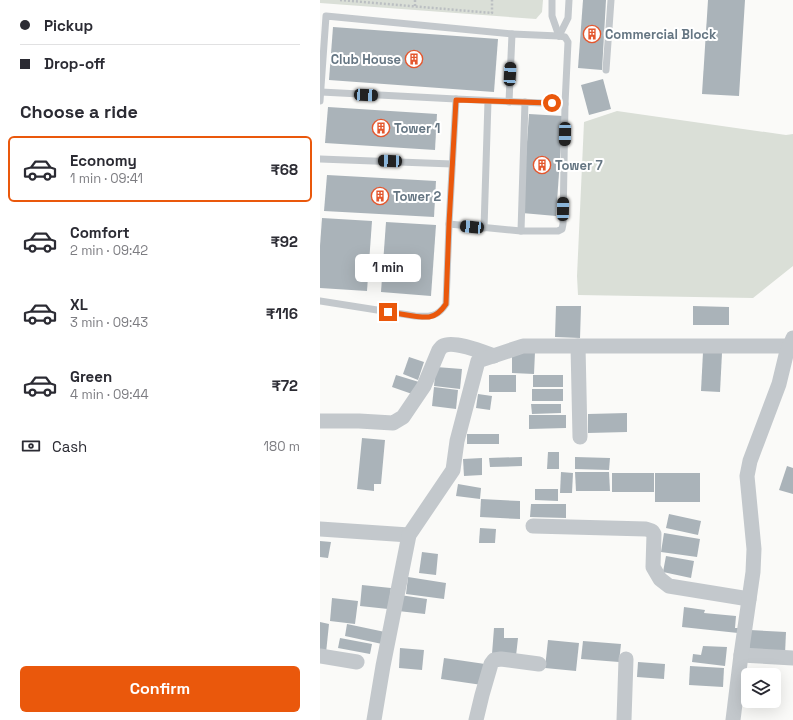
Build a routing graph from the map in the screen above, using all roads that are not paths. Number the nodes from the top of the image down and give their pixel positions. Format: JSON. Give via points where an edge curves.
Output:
{"nodes":[{"id":1,"x":552,"y":0,"type":"edge"},
{"id":2,"x":569,"y":0,"type":"edge"},
{"id":3,"x":611,"y":0,"type":"edge"},
{"id":4,"x":323,"y":16,"type":"edge"},
{"id":5,"x":512,"y":34,"type":"junction"},
{"id":6,"x":559,"y":36,"type":"junction"},
{"id":7,"x":606,"y":70,"type":"dead end"},
{"id":8,"x":321,"y":92,"type":"edge"},
{"id":9,"x":456,"y":100,"type":"junction"},
{"id":10,"x":320,"y":101,"type":"edge"},
{"id":11,"x":488,"y":101,"type":"junction"},
{"id":12,"x":509,"y":102,"type":"junction"},
{"id":13,"x":525,"y":102,"type":"junction"},
{"id":14,"x":565,"y":104,"type":"junction"},
{"id":15,"x":320,"y":159,"type":"edge"},
{"id":16,"x":452,"y":164,"type":"junction"},
{"id":17,"x":449,"y":224,"type":"junction"},
{"id":18,"x":484,"y":228,"type":"junction"},
{"id":19,"x":521,"y":231,"type":"junction"},
{"id":20,"x":320,"y":301,"type":"edge"},
{"id":21,"x":791,"y":341,"type":"edge"},
{"id":22,"x":578,"y":346,"type":"junction"},
{"id":23,"x":494,"y":356,"type":"junction"},
{"id":24,"x":320,"y":421,"type":"edge"},
{"id":25,"x":580,"y":437,"type":"dead end"},
{"id":26,"x":534,"y":526,"type":"dead end"},
{"id":27,"x":320,"y":530,"type":"edge"},
{"id":28,"x":409,"y":535,"type":"junction"},
{"id":29,"x":749,"y":599,"type":"junction"},
{"id":30,"x":741,"y":655,"type":"junction"},
{"id":31,"x":320,"y":656,"type":"edge"},
{"id":32,"x":793,"y":658,"type":"edge"},
{"id":33,"x":626,"y":659,"type":"dead end"},
{"id":34,"x":357,"y":662,"type":"dead end"},
{"id":35,"x":539,"y":664,"type":"dead end"},
{"id":36,"x":374,"y":720,"type":"edge"},
{"id":37,"x":476,"y":720,"type":"edge"},
{"id":38,"x":624,"y":720,"type":"edge"},
{"id":39,"x":733,"y":720,"type":"edge"}],
"edges":[{"from":1,"to":6,"type":"lane","via":[[552,16]]},
{"from":2,"to":6,"type":"lane","via":[[568,18]]},
{"from":3,"to":7,"type":"lane"},
{"from":4,"to":5,"type":"lane"},
{"from":4,"to":8,"type":"lane"},
{"from":5,"to":6,"type":"lane"},
{"from":5,"to":12,"type":"lane"},
{"from":6,"to":14,"type":"lane","via":[[565,37],[568,42]]},
{"from":8,"to":9,"type":"lane"},
{"from":8,"to":10,"type":"lane"},
{"from":9,"to":11,"type":"lane"},
{"from":9,"to":16,"type":"lane"},
{"from":11,"to":12,"type":"lane"},
{"from":11,"to":18,"type":"lane"},
{"from":12,"to":13,"type":"lane"},
{"from":13,"to":14,"type":"lane"},
{"from":13,"to":19,"type":"lane"},
{"from":14,"to":19,"type":"lane","via":[[562,228],[558,231]]},
{"from":15,"to":16,"type":"lane"},
{"from":16,"to":17,"type":"lane"},
{"from":17,"to":18,"type":"lane"},
{"from":17,"to":20,"type":"lane","via":[[446,304],[437,314],[429,317],[415,316]]},
{"from":18,"to":19,"type":"lane"},
{"from":21,"to":22,"type":"street"},
{"from":21,"to":29,"type":"street","via":[[747,476],[754,549]]},
{"from":22,"to":23,"type":"street","via":[[523,346]]},
{"from":22,"to":25,"type":"street"},
{"from":23,"to":24,"type":"street","via":[[458,344],[447,344],[439,350],[424,386],[403,418],[393,423]]},
{"from":23,"to":28,"type":"street","via":[[478,361],[457,441],[453,470]]},
{"from":26,"to":29,"type":"street","via":[[637,528],[652,531],[654,567],[660,579],[669,586]]},
{"from":27,"to":28,"type":"street"},
{"from":28,"to":36,"type":"street"},
{"from":29,"to":30,"type":"street"},
{"from":30,"to":32,"type":"street"},
{"from":30,"to":39,"type":"street"},
{"from":31,"to":34,"type":"street"},
{"from":33,"to":38,"type":"street"},
{"from":35,"to":37,"type":"street","via":[[494,660]]}]}
